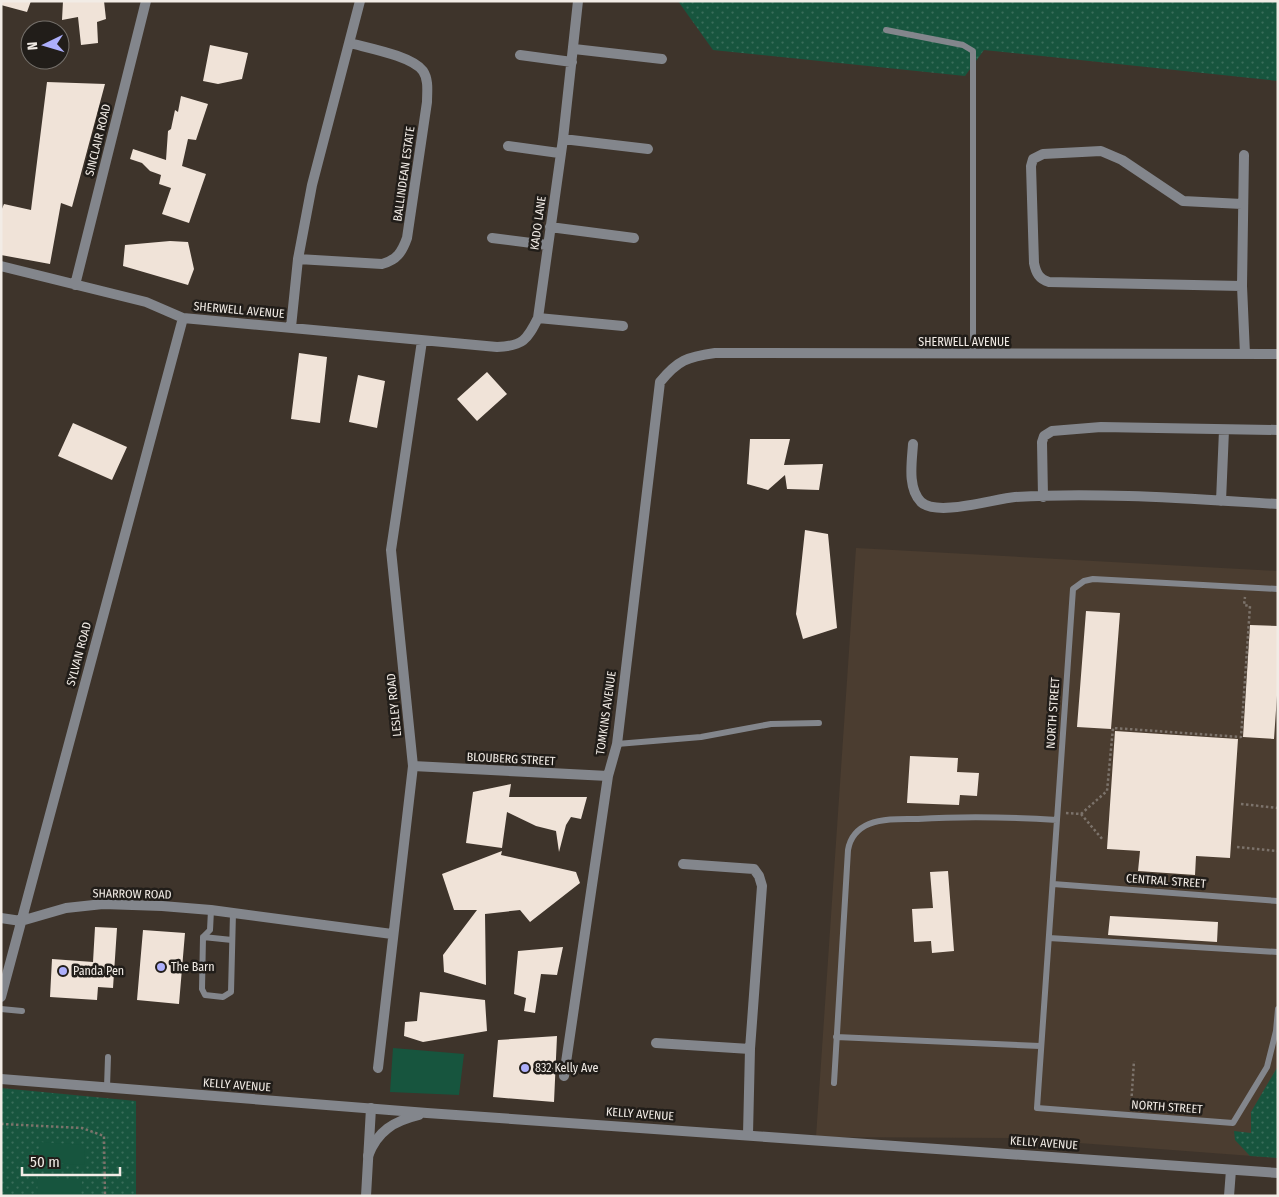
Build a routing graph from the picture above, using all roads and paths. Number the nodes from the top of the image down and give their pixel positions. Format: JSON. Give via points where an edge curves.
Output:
{"nodes":[{"id":1,"x":146,"y":1,"type":"edge"},
{"id":2,"x":360,"y":1,"type":"edge"},
{"id":3,"x":578,"y":1,"type":"edge"},
{"id":4,"x":886,"y":30,"type":"dead end"},
{"id":5,"x":350,"y":43,"type":"junction"},
{"id":6,"x":574,"y":49,"type":"junction"},
{"id":7,"x":520,"y":55,"type":"dead end"},
{"id":8,"x":662,"y":59,"type":"dead end"},
{"id":9,"x":572,"y":62,"type":"junction"},
{"id":10,"x":563,"y":139,"type":"junction"},
{"id":11,"x":508,"y":146,"type":"dead end"},
{"id":12,"x":648,"y":149,"type":"dead end"},
{"id":13,"x":559,"y":153,"type":"junction"},
{"id":14,"x":1244,"y":156,"type":"dead end"},
{"id":15,"x":1242,"y":204,"type":"junction"},
{"id":16,"x":550,"y":227,"type":"junction"},
{"id":17,"x":492,"y":238,"type":"dead end"},
{"id":18,"x":634,"y":238,"type":"dead end"},
{"id":19,"x":547,"y":245,"type":"junction"},
{"id":20,"x":298,"y":259,"type":"junction"},
{"id":21,"x":1,"y":266,"type":"edge"},
{"id":22,"x":74,"y":285,"type":"junction"},
{"id":23,"x":1242,"y":286,"type":"junction"},
{"id":24,"x":183,"y":318,"type":"junction"},
{"id":25,"x":538,"y":318,"type":"junction"},
{"id":26,"x":623,"y":326,"type":"dead end"},
{"id":27,"x":291,"y":328,"type":"junction"},
{"id":28,"x":422,"y":340,"type":"junction"},
{"id":29,"x":1245,"y":354,"type":"junction"},
{"id":30,"x":1278,"y":354,"type":"edge"},
{"id":31,"x":973,"y":355,"type":"junction"},
{"id":32,"x":660,"y":382,"type":"joint"},
{"id":33,"x":1224,"y":430,"type":"junction"},
{"id":34,"x":1278,"y":430,"type":"edge"},
{"id":35,"x":914,"y":444,"type":"dead end"},
{"id":36,"x":1043,"y":497,"type":"junction"},
{"id":37,"x":1221,"y":501,"type":"junction"},
{"id":38,"x":1278,"y":504,"type":"edge"},
{"id":39,"x":1245,"y":588,"type":"junction"},
{"id":40,"x":1278,"y":589,"type":"edge"},
{"id":41,"x":819,"y":723,"type":"dead end"},
{"id":42,"x":617,"y":744,"type":"junction"},
{"id":43,"x":413,"y":766,"type":"junction"},
{"id":44,"x":608,"y":776,"type":"junction"},
{"id":45,"x":1241,"y":804,"type":"dead end"},
{"id":46,"x":1278,"y":808,"type":"edge"},
{"id":47,"x":1058,"y":813,"type":"junction"},
{"id":48,"x":1081,"y":814,"type":"junction"},
{"id":49,"x":1057,"y":820,"type":"junction"},
{"id":50,"x":1102,"y":840,"type":"dead end"},
{"id":51,"x":1237,"y":847,"type":"dead end"},
{"id":52,"x":1278,"y":851,"type":"edge"},
{"id":53,"x":682,"y":864,"type":"dead end"},
{"id":54,"x":1053,"y":884,"type":"junction"},
{"id":55,"x":1278,"y":900,"type":"edge"},
{"id":56,"x":211,"y":910,"type":"junction"},
{"id":57,"x":233,"y":913,"type":"junction"},
{"id":58,"x":1,"y":918,"type":"edge"},
{"id":59,"x":21,"y":921,"type":"junction"},
{"id":60,"x":392,"y":934,"type":"junction"},
{"id":61,"x":233,"y":936,"type":"junction"},
{"id":62,"x":203,"y":937,"type":"junction"},
{"id":63,"x":1049,"y":938,"type":"junction"},
{"id":64,"x":1278,"y":952,"type":"edge"},
{"id":65,"x":1,"y":997,"type":"edge"},
{"id":66,"x":1,"y":1009,"type":"edge"},
{"id":67,"x":1278,"y":1009,"type":"edge"},
{"id":68,"x":22,"y":1011,"type":"dead end"},
{"id":69,"x":836,"y":1036,"type":"junction"},
{"id":70,"x":656,"y":1043,"type":"dead end"},
{"id":71,"x":1040,"y":1046,"type":"junction"},
{"id":72,"x":750,"y":1050,"type":"junction"},
{"id":73,"x":108,"y":1057,"type":"dead end"},
{"id":74,"x":1134,"y":1061,"type":"dead end"},
{"id":75,"x":378,"y":1068,"type":"dead end"},
{"id":76,"x":564,"y":1076,"type":"dead end"},
{"id":77,"x":1,"y":1079,"type":"edge"},
{"id":78,"x":834,"y":1083,"type":"dead end"},
{"id":79,"x":107,"y":1087,"type":"junction"},
{"id":80,"x":371,"y":1108,"type":"junction"},
{"id":81,"x":427,"y":1113,"type":"junction"},
{"id":82,"x":1131,"y":1116,"type":"junction"},
{"id":83,"x":1,"y":1124,"type":"edge"},
{"id":84,"x":748,"y":1134,"type":"junction"},
{"id":85,"x":368,"y":1156,"type":"junction"},
{"id":86,"x":1231,"y":1170,"type":"junction"},
{"id":87,"x":1278,"y":1173,"type":"edge"},
{"id":88,"x":104,"y":1196,"type":"edge"},
{"id":89,"x":366,"y":1196,"type":"edge"},
{"id":90,"x":1229,"y":1196,"type":"edge"}],
"edges":[{"from":1,"to":22,"type":"street","name":"SINCLAIR ROAD"},
{"from":2,"to":5,"type":"street"},
{"from":3,"to":6,"type":"street","name":"KADO LANE"},
{"from":4,"to":31,"type":"lane","via":[[963,45],[973,51]]},
{"from":5,"to":20,"type":"street","via":[[312,185]]},
{"from":5,"to":20,"type":"street","name":"BALLINDEAN ESTATE","via":[[407,60],[423,72],[427,83],[407,238],[402,252],[393,261],[382,264]]},
{"from":6,"to":8,"type":"street"},
{"from":6,"to":9,"type":"street","name":"KADO LANE"},
{"from":7,"to":9,"type":"street"},
{"from":9,"to":10,"type":"street","name":"KADO LANE"},
{"from":10,"to":12,"type":"street"},
{"from":10,"to":13,"type":"street","name":"KADO LANE"},
{"from":11,"to":13,"type":"street"},
{"from":13,"to":16,"type":"street","name":"KADO LANE"},
{"from":14,"to":15,"type":"street"},
{"from":15,"to":23,"type":"street"},
{"from":15,"to":23,"type":"street","via":[[1183,201],[1122,160],[1101,150],[1043,154],[1033,159],[1031,166],[1034,263],[1035,271],[1042,280]]},
{"from":16,"to":18,"type":"street"},
{"from":16,"to":19,"type":"street","name":"KADO LANE"},
{"from":17,"to":19,"type":"street"},
{"from":19,"to":25,"type":"street","name":"KADO LANE"},
{"from":20,"to":27,"type":"street"},
{"from":21,"to":22,"type":"street","name":"SHERWELL AVENUE"},
{"from":22,"to":24,"type":"street","name":"SHERWELL AVENUE","via":[[146,302]]},
{"from":23,"to":29,"type":"street"},
{"from":24,"to":27,"type":"street","name":"SHERWELL AVENUE"},
{"from":24,"to":59,"type":"street","name":"SYLVAN ROAD"},
{"from":25,"to":26,"type":"street"},
{"from":25,"to":28,"type":"street","name":"KADO LANE","via":[[523,341],[513,346]]},
{"from":27,"to":28,"type":"street","name":"SHERWELL AVENUE"},
{"from":28,"to":43,"type":"street","name":"LESLEY ROAD","via":[[391,550]]},
{"from":29,"to":30,"type":"street","name":"SHERWELL AVENUE"},
{"from":29,"to":31,"type":"street","name":"SHERWELL AVENUE"},
{"from":31,"to":32,"type":"street","name":"SHERWELL AVENUE","via":[[715,353],[678,362]]},
{"from":32,"to":42,"type":"street","name":"TOMKINS AVENUE"},
{"from":33,"to":34,"type":"street"},
{"from":33,"to":36,"type":"street","via":[[1101,427],[1052,431],[1044,436],[1042,442]]},
{"from":33,"to":37,"type":"street"},
{"from":35,"to":36,"type":"street","via":[[912,480],[922,503],[929,506],[950,508],[994,499]]},
{"from":36,"to":37,"type":"street"},
{"from":37,"to":38,"type":"street"},
{"from":39,"to":40,"type":"lane","name":"NORTH STREET"},
{"from":39,"to":47,"type":"lane","name":"NORTH STREET","via":[[1093,579],[1077,584],[1072,598]]},
{"from":39,"to":48,"type":"path","via":[[1244,605],[1250,606],[1240,737],[1113,728],[1108,791]]},
{"from":41,"to":42,"type":"lane","via":[[771,724],[701,737]]},
{"from":42,"to":44,"type":"street","name":"TOMKINS AVENUE"},
{"from":43,"to":44,"type":"street","name":"BLOUBERG STREET"},
{"from":43,"to":60,"type":"street","name":"LESLEY ROAD"},
{"from":44,"to":76,"type":"street","name":"TOMKINS AVENUE"},
{"from":45,"to":46,"type":"path"},
{"from":47,"to":48,"type":"path"},
{"from":47,"to":49,"type":"lane","name":"NORTH STREET"},
{"from":48,"to":50,"type":"path"},
{"from":49,"to":54,"type":"lane","name":"NORTH STREET"},
{"from":49,"to":69,"type":"lane","via":[[988,816],[887,820],[870,824],[855,834],[848,850]]},
{"from":51,"to":52,"type":"path"},
{"from":53,"to":72,"type":"street","via":[[742,867],[754,870],[759,876],[762,886]]},
{"from":54,"to":55,"type":"lane","name":"CENTRAL STREET"},
{"from":54,"to":63,"type":"lane","name":"NORTH STREET"},
{"from":56,"to":57,"type":"street","name":"SHARROW ROAD"},
{"from":56,"to":59,"type":"street","name":"SHARROW ROAD","via":[[103,904],[66,908]]},
{"from":56,"to":62,"type":"lane","via":[[210,930]]},
{"from":57,"to":60,"type":"street","name":"SHARROW ROAD"},
{"from":57,"to":61,"type":"lane"},
{"from":58,"to":59,"type":"street","name":"SHARROW ROAD"},
{"from":59,"to":65,"type":"street","name":"SYLVAN ROAD"},
{"from":60,"to":75,"type":"street","name":"LESLEY ROAD"},
{"from":61,"to":62,"type":"lane"},
{"from":61,"to":62,"type":"lane","via":[[231,992],[223,997],[203,993]]},
{"from":63,"to":64,"type":"lane"},
{"from":63,"to":71,"type":"lane","name":"NORTH STREET"},
{"from":66,"to":68,"type":"lane"},
{"from":67,"to":82,"type":"lane","name":"NORTH STREET","via":[[1267,1067],[1233,1123]]},
{"from":69,"to":71,"type":"lane"},
{"from":69,"to":78,"type":"lane"},
{"from":70,"to":72,"type":"street"},
{"from":71,"to":82,"type":"lane","name":"NORTH STREET","via":[[1037,1108]]},
{"from":72,"to":84,"type":"street"},
{"from":73,"to":79,"type":"lane"},
{"from":74,"to":82,"type":"path"},
{"from":77,"to":79,"type":"street","name":"KELLY AVENUE"},
{"from":79,"to":80,"type":"street","name":"KELLY AVENUE"},
{"from":80,"to":81,"type":"street","name":"KELLY AVENUE"},
{"from":80,"to":85,"type":"street"},
{"from":81,"to":84,"type":"street","name":"KELLY AVENUE"},
{"from":81,"to":85,"type":"street","via":[[392,1124],[373,1143]]},
{"from":83,"to":88,"type":"path","via":[[82,1128],[104,1136]]},
{"from":84,"to":86,"type":"street","name":"KELLY AVENUE"},
{"from":85,"to":89,"type":"street"},
{"from":86,"to":87,"type":"street","name":"KELLY AVENUE"},
{"from":86,"to":90,"type":"street"}]}
